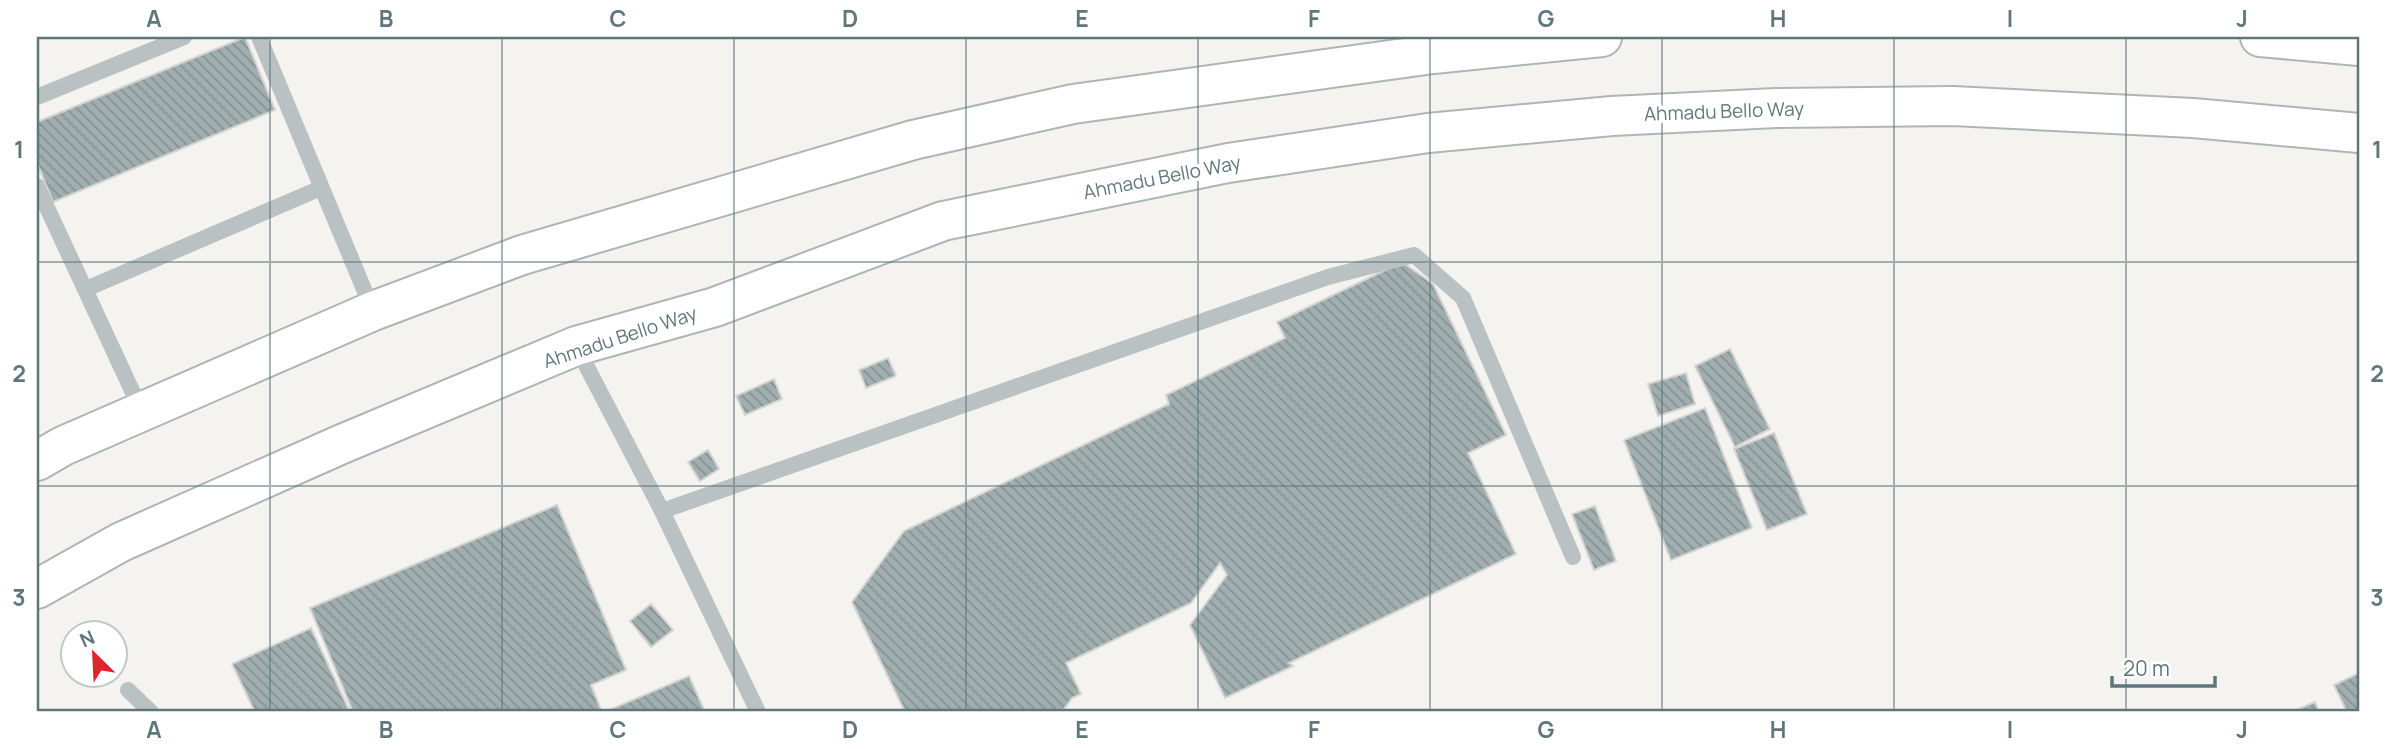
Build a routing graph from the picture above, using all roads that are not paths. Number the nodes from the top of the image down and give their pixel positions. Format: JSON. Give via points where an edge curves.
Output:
{"nodes":[{"id":1,"x":184,"y":37,"type":"edge"},
{"id":2,"x":259,"y":37,"type":"edge"},
{"id":3,"x":1602,"y":37,"type":"edge"},
{"id":4,"x":2260,"y":37,"type":"edge"},
{"id":5,"x":2359,"y":46,"type":"edge"},
{"id":6,"x":37,"y":97,"type":"edge"},
{"id":7,"x":2359,"y":133,"type":"edge"},
{"id":8,"x":37,"y":186,"type":"edge"},
{"id":9,"x":321,"y":188,"type":"junction"},
{"id":10,"x":86,"y":289,"type":"junction"},
{"id":11,"x":373,"y":311,"type":"junction"},
{"id":12,"x":576,"y":346,"type":"junction"},
{"id":13,"x":142,"y":412,"type":"junction"},
{"id":14,"x":37,"y":461,"type":"edge"},
{"id":15,"x":662,"y":511,"type":"junction"},
{"id":16,"x":1573,"y":557,"type":"dead end"},
{"id":17,"x":37,"y":589,"type":"edge"},
{"id":18,"x":128,"y":690,"type":"dead end"},
{"id":19,"x":151,"y":712,"type":"edge"},
{"id":20,"x":758,"y":712,"type":"edge"}],
"edges":[{"from":1,"to":6,"type":"lane"},
{"from":2,"to":9,"type":"lane"},
{"from":3,"to":11,"type":"main road","via":[[1433,54],[1073,104],[913,140],[522,255]]},
{"from":4,"to":5,"type":"main road"},
{"from":7,"to":12,"type":"main road","name":"Ahmadu Bello Way","via":[[2193,118],[1954,106],[1612,116],[1428,133],[1228,163],[943,221],[715,307]]},
{"from":8,"to":10,"type":"lane"},
{"from":9,"to":10,"type":"lane"},
{"from":9,"to":11,"type":"lane"},
{"from":10,"to":13,"type":"lane"},
{"from":11,"to":13,"type":"main road"},
{"from":12,"to":15,"type":"lane"},
{"from":12,"to":17,"type":"main road","name":"Ahmadu Bello Way","via":[[146,531]]},
{"from":13,"to":14,"type":"main road"},
{"from":15,"to":16,"type":"lane","via":[[1328,277],[1414,255],[1463,298]]},
{"from":15,"to":20,"type":"lane"},
{"from":18,"to":19,"type":"lane"}]}
